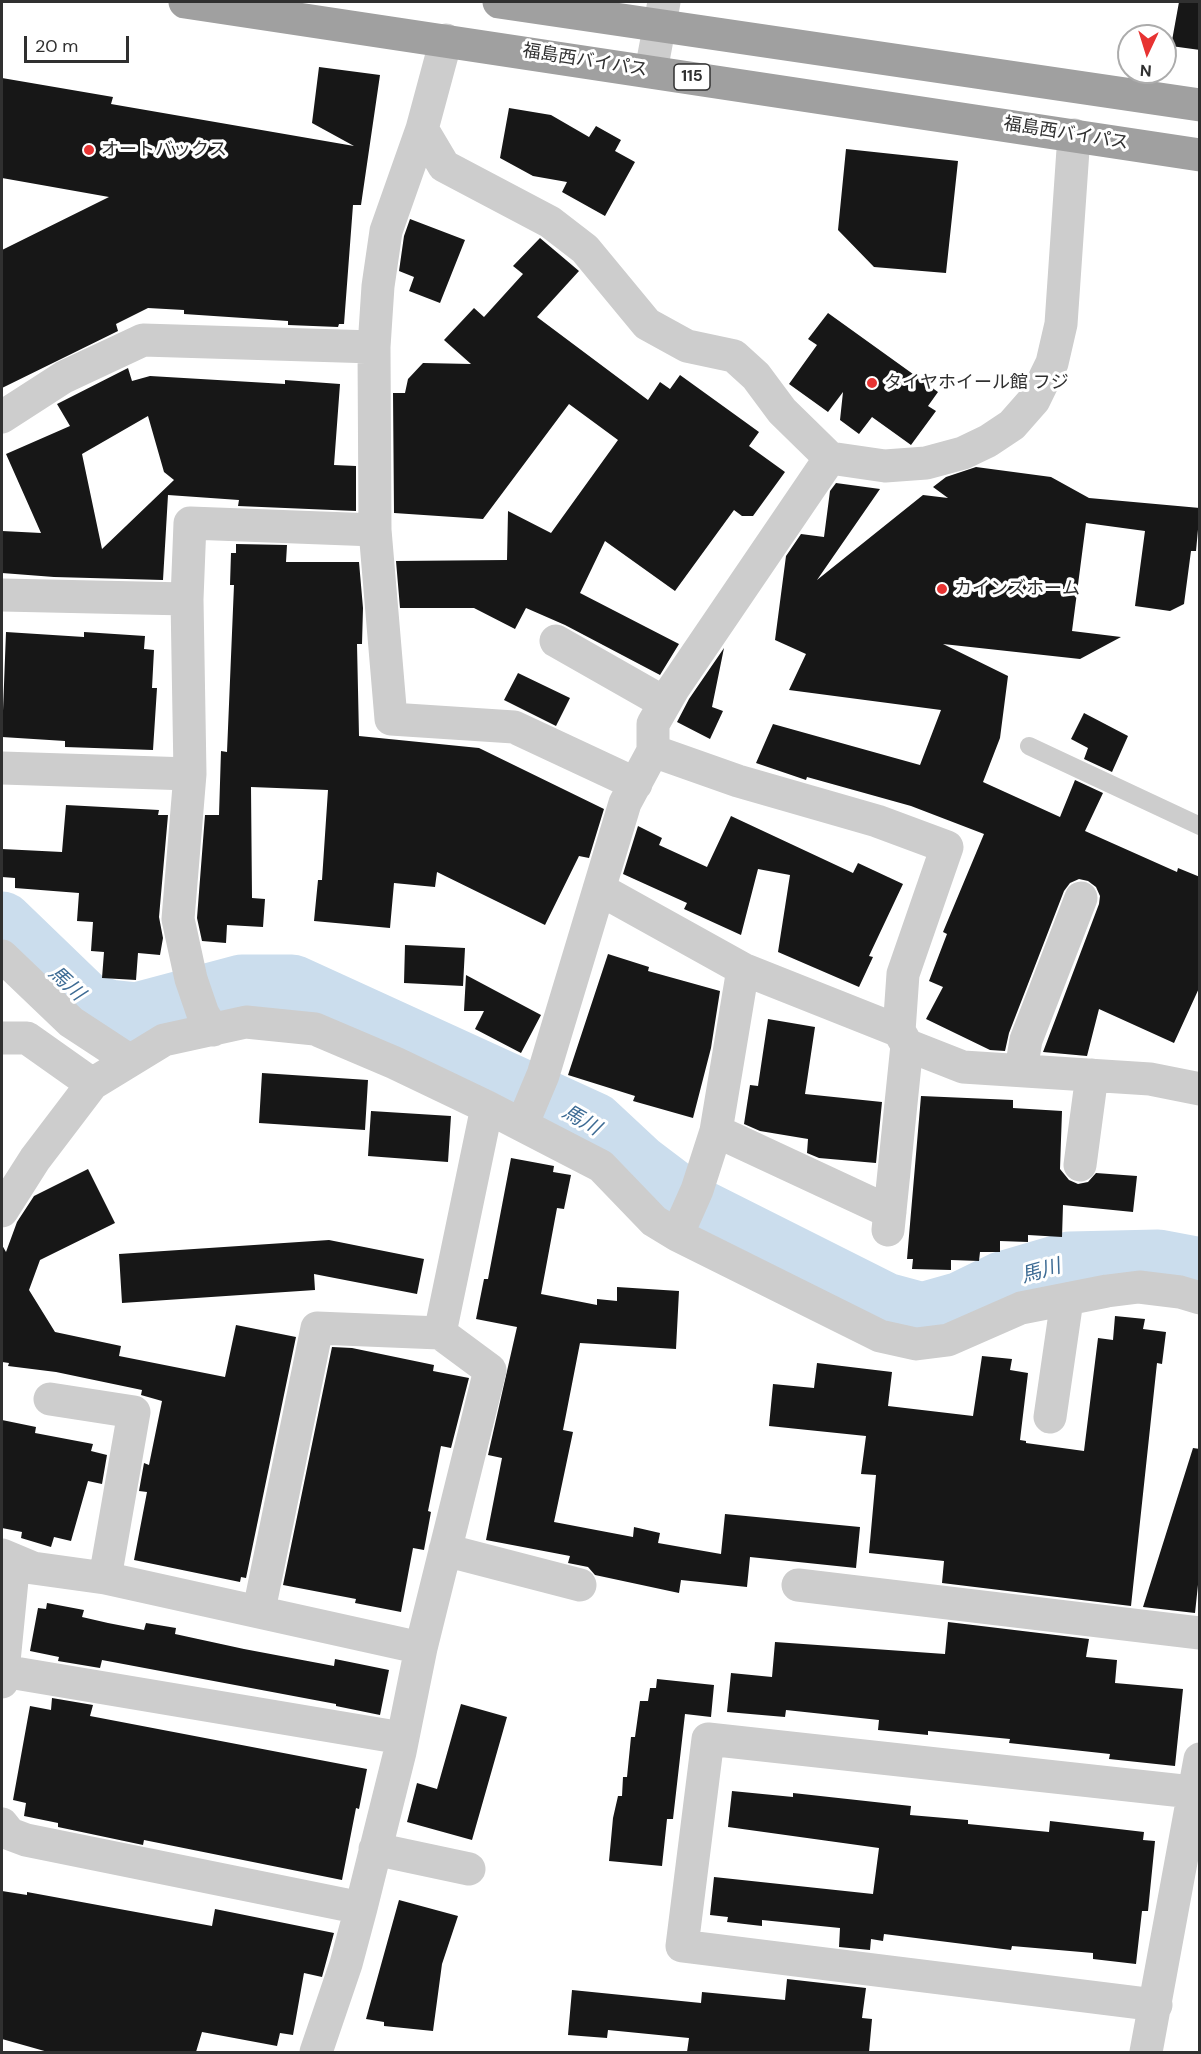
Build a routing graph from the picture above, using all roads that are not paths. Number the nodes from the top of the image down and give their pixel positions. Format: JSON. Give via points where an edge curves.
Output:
{"nodes":[{"id":1,"x":185,"y":2,"type":"edge"},
{"id":2,"x":499,"y":2,"type":"edge"},
{"id":3,"x":661,"y":13,"type":"edge"},
{"id":4,"x":446,"y":40,"type":"junction"},
{"id":5,"x":651,"y":71,"type":"junction"},
{"id":6,"x":1200,"y":105,"type":"edge"},
{"id":7,"x":422,"y":129,"type":"junction"},
{"id":8,"x":1074,"y":135,"type":"junction"},
{"id":9,"x":1200,"y":155,"type":"edge"},
{"id":10,"x":374,"y":347,"type":"junction"},
{"id":11,"x":2,"y":417,"type":"edge"},
{"id":12,"x":830,"y":458,"type":"junction"},
{"id":13,"x":375,"y":530,"type":"junction"},
{"id":14,"x":2,"y":596,"type":"edge"},
{"id":15,"x":187,"y":598,"type":"junction"},
{"id":16,"x":556,"y":641,"type":"dead end"},
{"id":17,"x":665,"y":703,"type":"junction"},
{"id":18,"x":1029,"y":746,"type":"dead end"},
{"id":19,"x":653,"y":751,"type":"junction"},
{"id":20,"x":2,"y":768,"type":"edge"},
{"id":21,"x":190,"y":774,"type":"junction"},
{"id":22,"x":636,"y":784,"type":"junction"},
{"id":23,"x":1200,"y":826,"type":"edge"},
{"id":24,"x":600,"y":889,"type":"junction"},
{"id":25,"x":1081,"y":898,"type":"dead end"},
{"id":26,"x":2,"y":956,"type":"edge"},
{"id":27,"x":743,"y":969,"type":"junction"},
{"id":28,"x":208,"y":1022,"type":"junction"},
{"id":29,"x":2,"y":1038,"type":"edge"},
{"id":30,"x":903,"y":1038,"type":"junction"},
{"id":31,"x":129,"y":1060,"type":"junction"},
{"id":32,"x":1021,"y":1070,"type":"junction"},
{"id":33,"x":1092,"y":1075,"type":"junction"},
{"id":34,"x":92,"y":1084,"type":"junction"},
{"id":35,"x":1200,"y":1089,"type":"edge"},
{"id":36,"x":487,"y":1107,"type":"junction"},
{"id":37,"x":524,"y":1118,"type":"junction"},
{"id":38,"x":716,"y":1131,"type":"junction"},
{"id":39,"x":1080,"y":1165,"type":"dead end"},
{"id":40,"x":2,"y":1211,"type":"edge"},
{"id":41,"x":686,"y":1214,"type":"junction"},
{"id":42,"x":1200,"y":1298,"type":"edge"},
{"id":43,"x":1067,"y":1300,"type":"junction"},
{"id":44,"x":440,"y":1333,"type":"junction"},
{"id":45,"x":51,"y":1399,"type":"dead end"},
{"id":46,"x":1050,"y":1417,"type":"dead end"},
{"id":47,"x":445,"y":1551,"type":"junction"},
{"id":48,"x":8,"y":1557,"type":"edge"},
{"id":49,"x":105,"y":1578,"type":"junction"},
{"id":50,"x":580,"y":1585,"type":"dead end"},
{"id":51,"x":798,"y":1585,"type":"dead end"},
{"id":52,"x":259,"y":1610,"type":"junction"},
{"id":53,"x":1200,"y":1633,"type":"edge"},
{"id":54,"x":421,"y":1648,"type":"junction"},
{"id":55,"x":2,"y":1677,"type":"edge"},
{"id":56,"x":402,"y":1738,"type":"junction"},
{"id":57,"x":1200,"y":1759,"type":"edge"},
{"id":58,"x":1192,"y":1792,"type":"junction"},
{"id":59,"x":2,"y":1824,"type":"edge"},
{"id":60,"x":375,"y":1850,"type":"junction"},
{"id":61,"x":469,"y":1869,"type":"dead end"},
{"id":62,"x":361,"y":1908,"type":"junction"},
{"id":63,"x":1156,"y":2005,"type":"junction"},
{"id":64,"x":316,"y":2052,"type":"edge"},
{"id":65,"x":1146,"y":2052,"type":"edge"}],
"edges":[{"from":1,"to":4,"type":"highway","name":"福島西バイパス","number":"115"},
{"from":2,"to":3,"type":"highway"},
{"from":3,"to":5,"type":"street"},
{"from":3,"to":6,"type":"highway"},
{"from":4,"to":5,"type":"highway","name":"福島西バイパス","number":"115"},
{"from":4,"to":7,"type":"street"},
{"from":5,"to":8,"type":"highway","name":"福島西バイパス","number":"115"},
{"from":7,"to":10,"type":"street","via":[[386,231]]},
{"from":7,"to":12,"type":"street","via":[[444,166],[550,222],[585,249],[647,324],[687,346],[734,356]]},
{"from":8,"to":9,"type":"highway","name":"福島西バイパス","number":"115"},
{"from":8,"to":12,"type":"street","via":[[1061,324],[1052,363],[1035,400],[1012,425],[988,441],[926,464],[885,466]]},
{"from":10,"to":11,"type":"street","via":[[143,340],[64,377]]},
{"from":10,"to":13,"type":"street"},
{"from":12,"to":17,"type":"street"},
{"from":13,"to":15,"type":"street","via":[[190,523]]},
{"from":13,"to":22,"type":"street","via":[[390,719],[514,727]]},
{"from":14,"to":15,"type":"street"},
{"from":15,"to":21,"type":"street"},
{"from":16,"to":17,"type":"street"},
{"from":17,"to":19,"type":"street","via":[[653,724]]},
{"from":18,"to":23,"type":"lane"},
{"from":19,"to":22,"type":"street"},
{"from":19,"to":30,"type":"street","via":[[738,781],[877,821],[946,847],[903,974]]},
{"from":20,"to":21,"type":"street"},
{"from":21,"to":28,"type":"street","via":[[178,919],[191,979]]},
{"from":22,"to":24,"type":"street","via":[[626,803]]},
{"from":24,"to":27,"type":"street"},
{"from":24,"to":37,"type":"street","via":[[543,1076]]},
{"from":25,"to":32,"type":"street","via":[[1026,1040]]},
{"from":26,"to":31,"type":"street","via":[[71,1022]]},
{"from":27,"to":30,"type":"street"},
{"from":27,"to":38,"type":"street"},
{"from":28,"to":31,"type":"street"},
{"from":28,"to":36,"type":"street","via":[[315,1029]]},
{"from":29,"to":34,"type":"street","via":[[27,1038]]},
{"from":30,"to":32,"type":"street","via":[[963,1067]]},
{"from":30,"to":38,"type":"street","via":[[889,1221]]},
{"from":31,"to":34,"type":"street"},
{"from":32,"to":33,"type":"street"},
{"from":33,"to":35,"type":"street","via":[[1150,1079]]},
{"from":33,"to":39,"type":"street"},
{"from":34,"to":40,"type":"street","via":[[35,1159]]},
{"from":36,"to":37,"type":"street"},
{"from":36,"to":44,"type":"street"},
{"from":37,"to":41,"type":"street","via":[[602,1166],[654,1221]]},
{"from":38,"to":41,"type":"street"},
{"from":41,"to":43,"type":"street","via":[[880,1336],[916,1344],[948,1340],[1021,1308]]},
{"from":42,"to":43,"type":"street","via":[[1139,1287]]},
{"from":43,"to":46,"type":"street"},
{"from":44,"to":47,"type":"street","via":[[490,1370]]},
{"from":44,"to":52,"type":"street","via":[[317,1328]]},
{"from":45,"to":49,"type":"street","via":[[134,1412]]},
{"from":47,"to":50,"type":"street"},
{"from":47,"to":54,"type":"street"},
{"from":48,"to":49,"type":"street","via":[[33,1568]]},
{"from":48,"to":55,"type":"street"},
{"from":49,"to":52,"type":"street"},
{"from":51,"to":53,"type":"street"},
{"from":52,"to":54,"type":"street"},
{"from":54,"to":56,"type":"street"},
{"from":55,"to":56,"type":"street"},
{"from":56,"to":60,"type":"street"},
{"from":57,"to":58,"type":"street"},
{"from":58,"to":63,"type":"street"},
{"from":58,"to":63,"type":"street","via":[[708,1739],[682,1946]]},
{"from":59,"to":62,"type":"street","via":[[10,1834],[26,1840]]},
{"from":60,"to":61,"type":"street"},
{"from":60,"to":62,"type":"street"},
{"from":62,"to":64,"type":"street"},
{"from":63,"to":65,"type":"street"}]}
